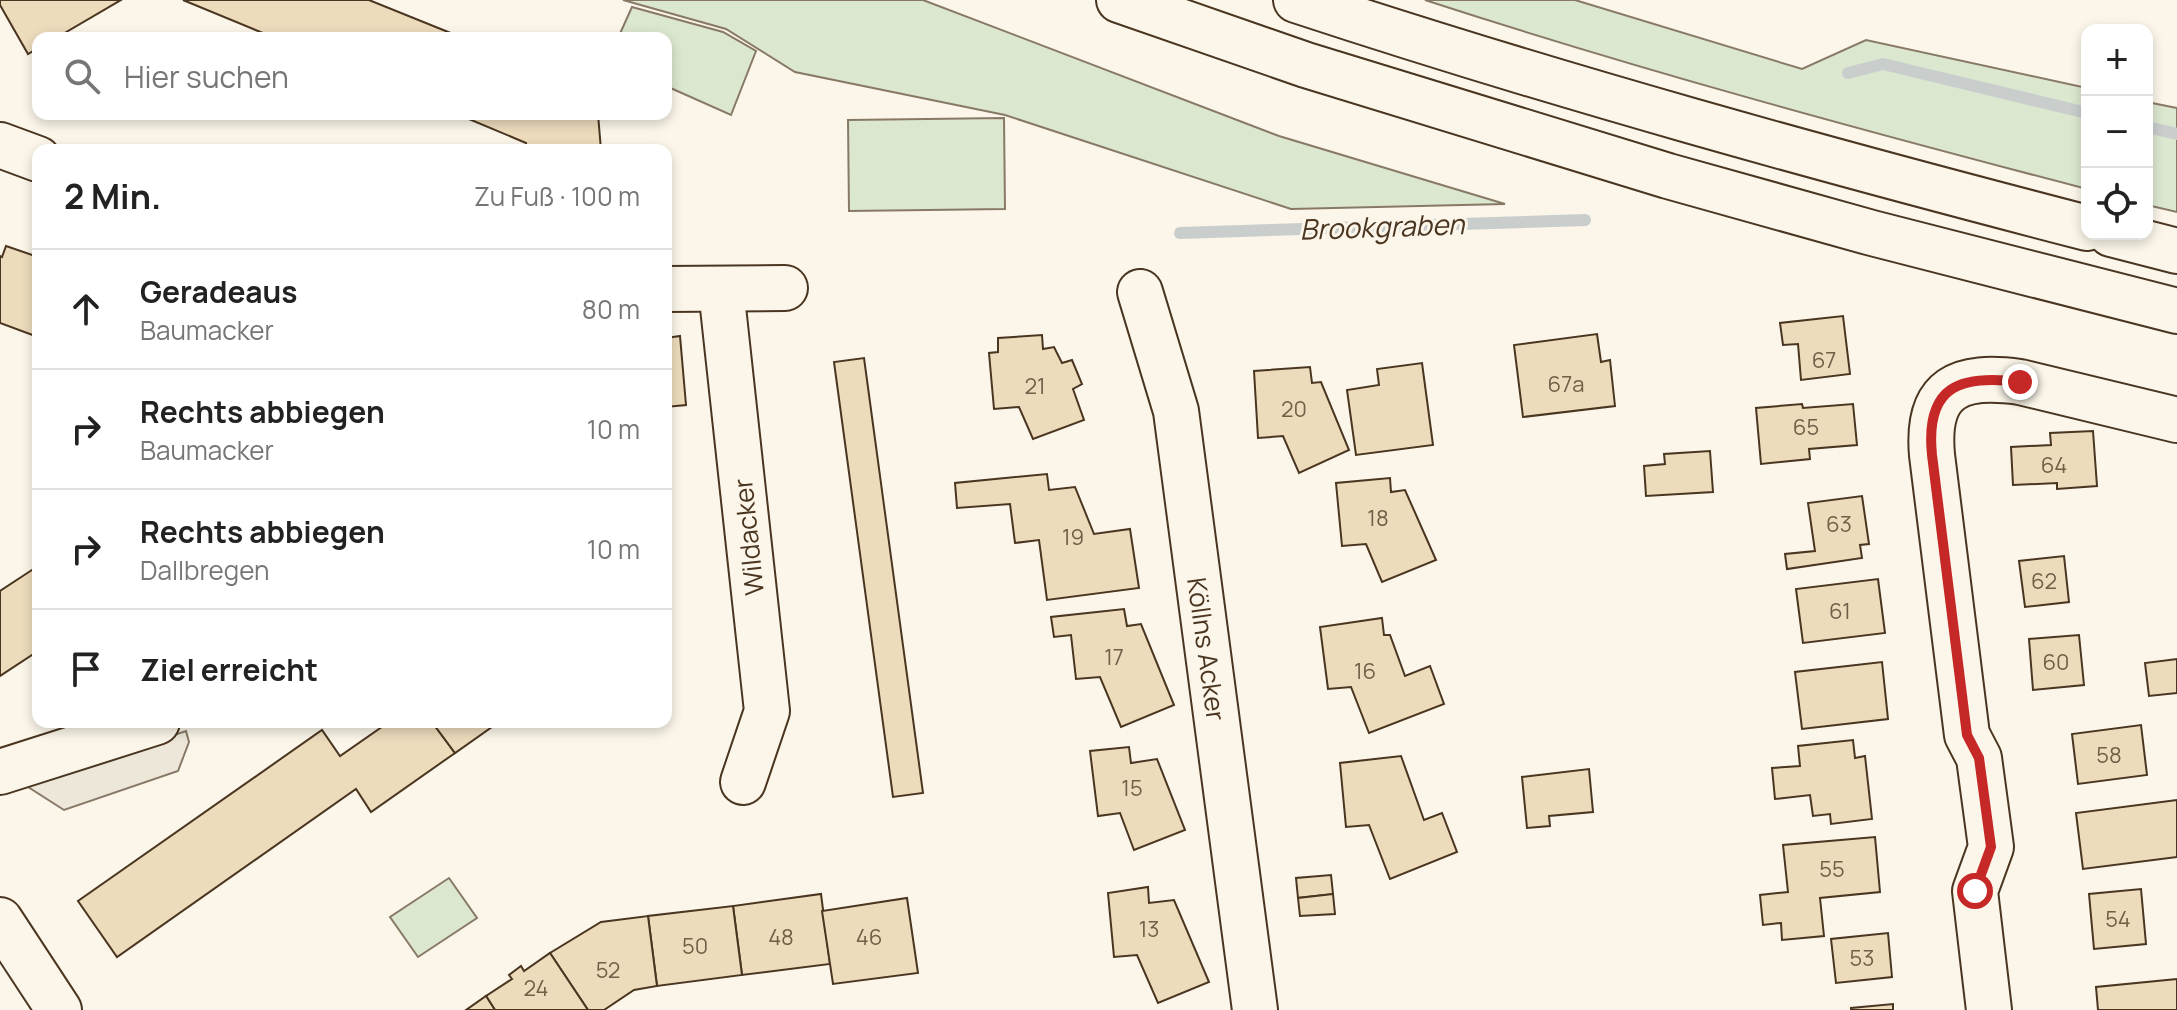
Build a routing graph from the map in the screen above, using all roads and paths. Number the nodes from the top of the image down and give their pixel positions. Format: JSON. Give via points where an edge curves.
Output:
{"nodes":[{"id":1,"x":1119,"y":0,"type":"edge"},
{"id":2,"x":1296,"y":0,"type":"edge"},
{"id":3,"x":0,"y":145,"type":"edge"},
{"id":4,"x":32,"y":157,"type":"edge"},
{"id":5,"x":2081,"y":226,"type":"edge"},
{"id":6,"x":2134,"y":240,"type":"edge"},
{"id":7,"x":2177,"y":251,"type":"edge"},
{"id":8,"x":785,"y":288,"type":"dead end"},
{"id":9,"x":672,"y":289,"type":"edge"},
{"id":10,"x":721,"y":289,"type":"junction"},
{"id":11,"x":1140,"y":292,"type":"dead end"},
{"id":12,"x":2177,"y":311,"type":"edge"},
{"id":13,"x":2177,"y":420,"type":"edge"},
{"id":14,"x":138,"y":728,"type":"edge"},
{"id":15,"x":0,"y":772,"type":"edge"},
{"id":16,"x":743,"y":782,"type":"dead end"},
{"id":17,"x":0,"y":920,"type":"edge"},
{"id":18,"x":59,"y":1010,"type":"edge"},
{"id":19,"x":1255,"y":1010,"type":"edge"},
{"id":20,"x":1989,"y":1010,"type":"edge"}],
"edges":[{"from":1,"to":12,"type":"main road","via":[[1306,65],[1668,176]]},
{"from":2,"to":5,"type":"main road","via":[[1705,125]]},
{"from":3,"to":4,"type":"main road"},
{"from":6,"to":7,"type":"main road"},
{"from":8,"to":10,"type":"main road"},
{"from":9,"to":10,"type":"main road"},
{"from":10,"to":16,"type":"main road","name":"Wildacker","via":[[767,711]]},
{"from":11,"to":19,"type":"main road","name":"Köllns Acker","via":[[1176,411]]},
{"from":13,"to":20,"type":"main road","via":[[1995,378],[1970,380],[1952,389],[1932,420],[1967,735],[1979,758],[1991,847],[1975,891]]},
{"from":14,"to":15,"type":"main road"},
{"from":17,"to":18,"type":"main road"}]}
